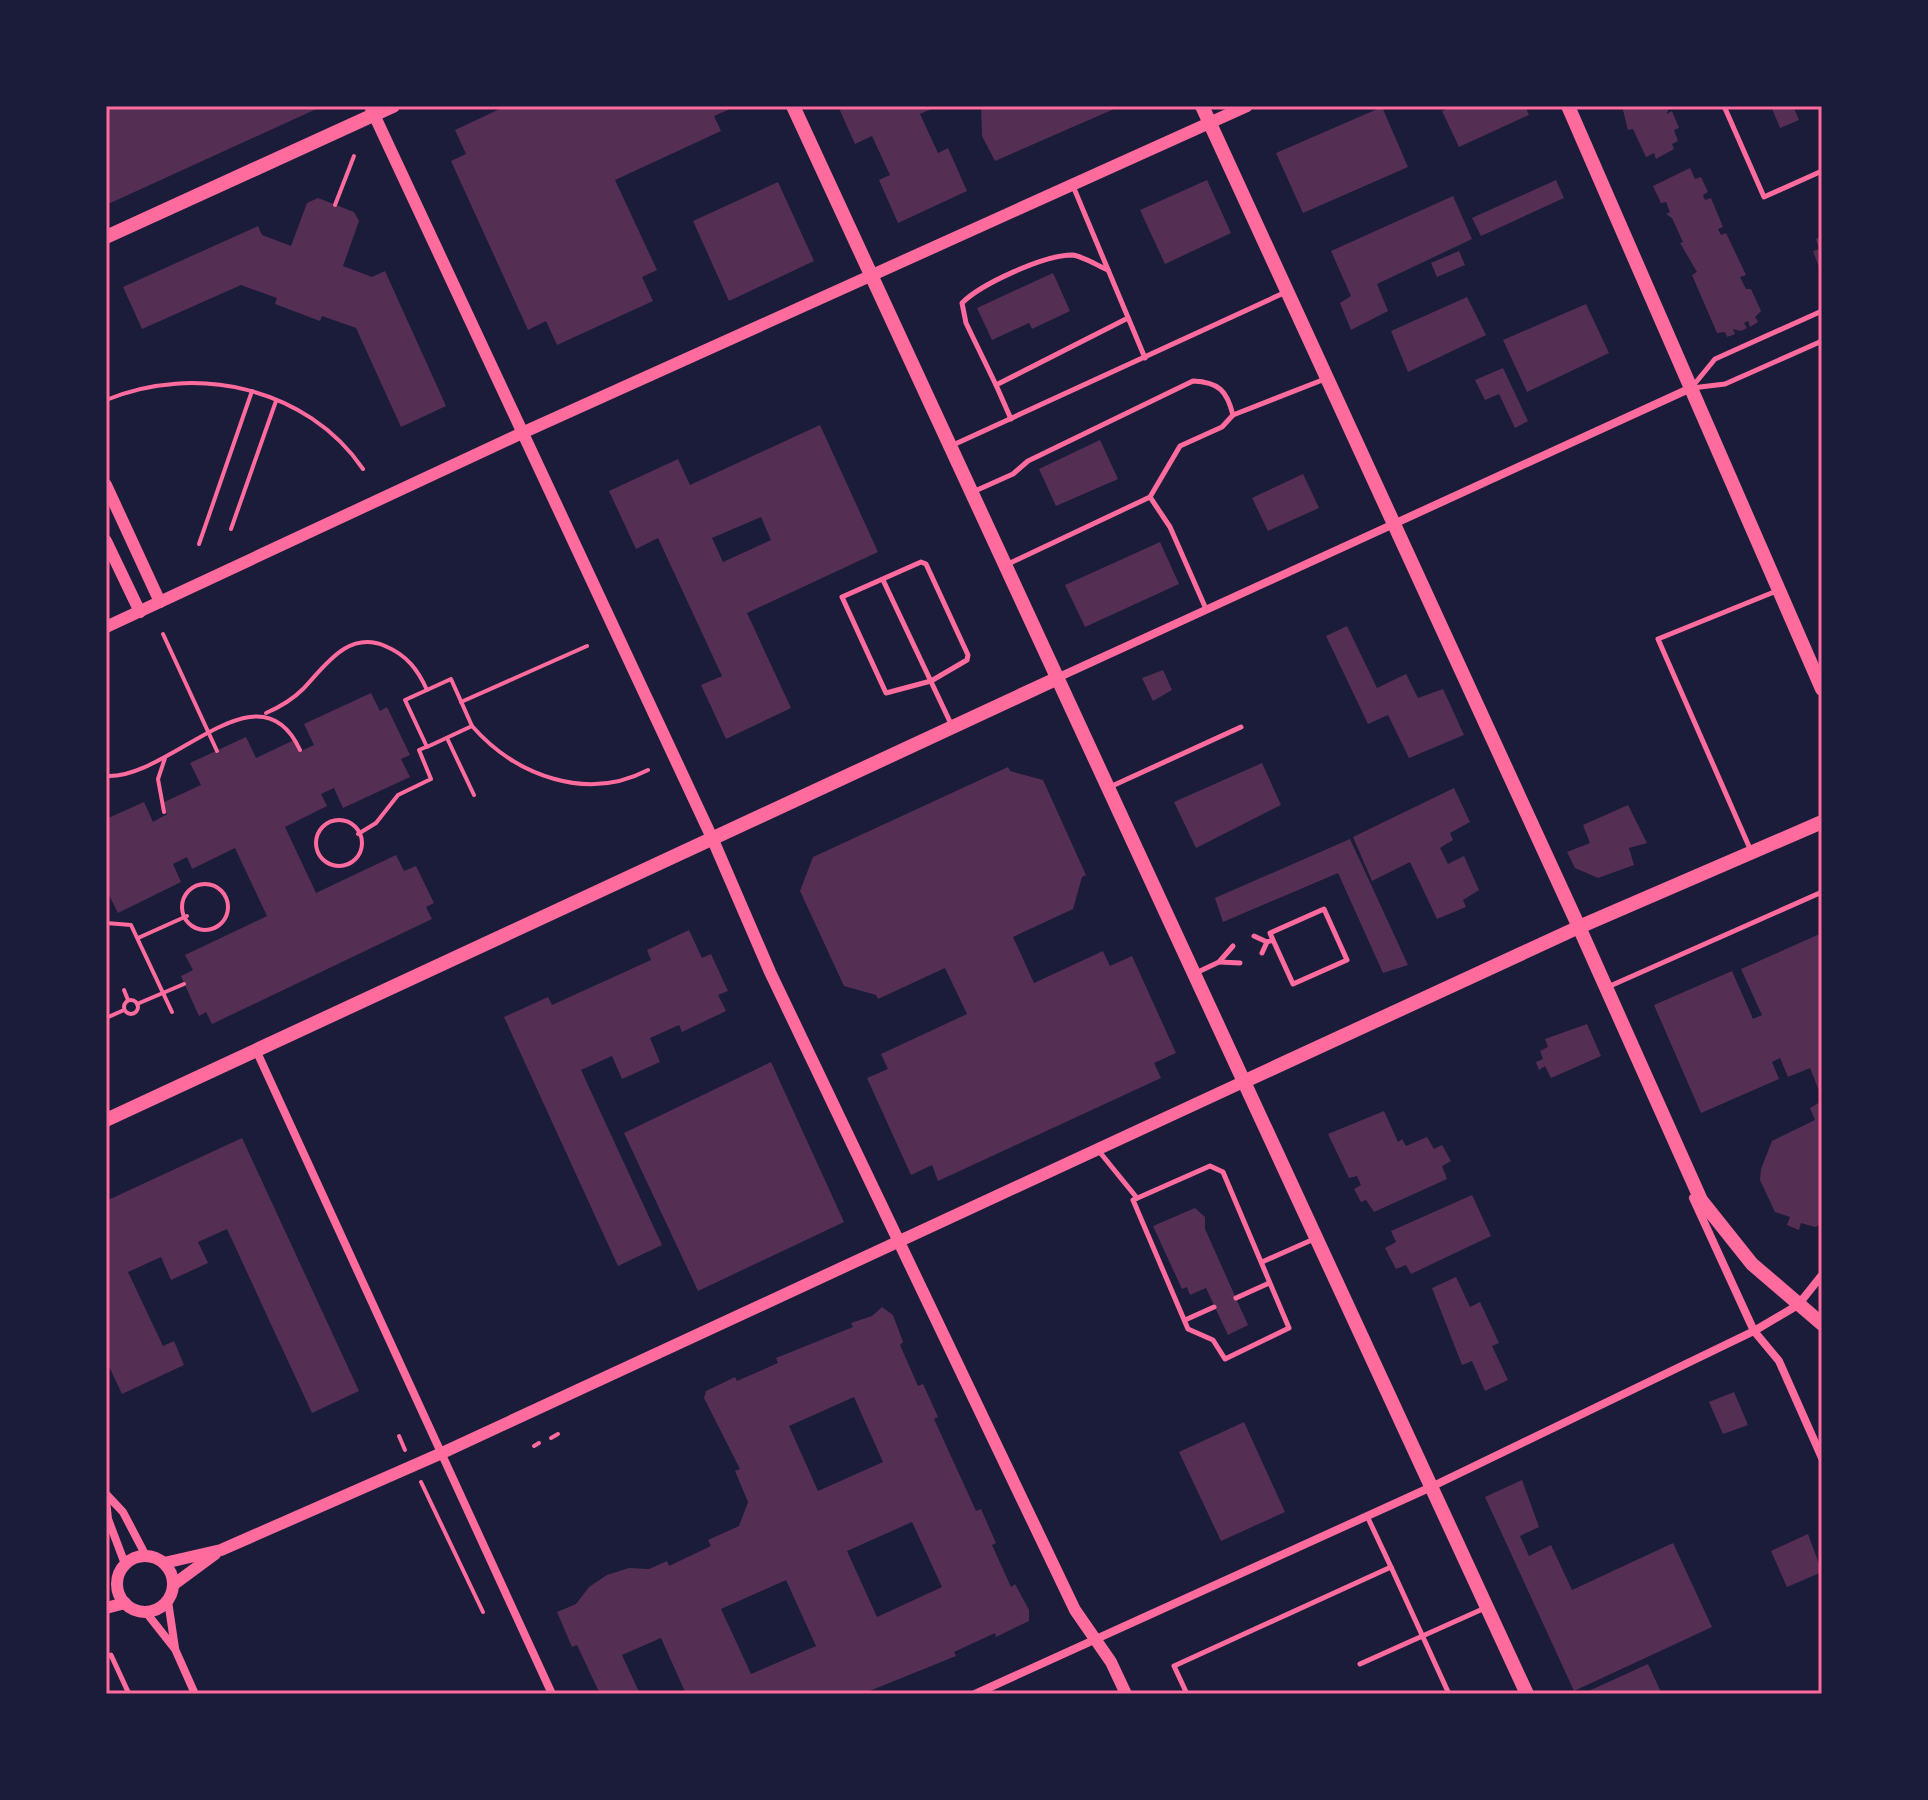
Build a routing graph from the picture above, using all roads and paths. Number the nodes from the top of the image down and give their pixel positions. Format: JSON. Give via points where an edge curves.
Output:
{"nodes":[{"id":1,"x":393,"y":106,"type":"edge"},
{"id":2,"x":793,"y":106,"type":"edge"},
{"id":3,"x":1202,"y":106,"type":"edge"},
{"id":4,"x":1247,"y":106,"type":"edge"},
{"id":5,"x":1568,"y":106,"type":"edge"},
{"id":6,"x":1724,"y":106,"type":"edge"},
{"id":7,"x":372,"y":110,"type":"edge"},
{"id":8,"x":1209,"y":123,"type":"junction"},
{"id":9,"x":354,"y":156,"type":"dead end"},
{"id":10,"x":1822,"y":171,"type":"edge"},
{"id":11,"x":1072,"y":185,"type":"junction"},
{"id":12,"x":335,"y":205,"type":"dead end"},
{"id":13,"x":106,"y":237,"type":"edge"},
{"id":14,"x":1108,"y":270,"type":"junction"},
{"id":15,"x":871,"y":276,"type":"junction"},
{"id":16,"x":1286,"y":292,"type":"junction"},
{"id":17,"x":1822,"y":311,"type":"edge"},
{"id":18,"x":1128,"y":318,"type":"junction"},
{"id":19,"x":1822,"y":341,"type":"edge"},
{"id":20,"x":1145,"y":358,"type":"junction"},
{"id":21,"x":1325,"y":378,"type":"junction"},
{"id":22,"x":996,"y":385,"type":"junction"},
{"id":23,"x":1691,"y":388,"type":"junction"},
{"id":24,"x":252,"y":391,"type":"junction"},
{"id":25,"x":106,"y":400,"type":"edge"},
{"id":26,"x":276,"y":401,"type":"junction"},
{"id":27,"x":1233,"y":415,"type":"junction"},
{"id":28,"x":1011,"y":419,"type":"junction"},
{"id":29,"x":522,"y":433,"type":"junction"},
{"id":30,"x":948,"y":447,"type":"junction"},
{"id":31,"x":363,"y":469,"type":"dead end"},
{"id":32,"x":106,"y":485,"type":"edge"},
{"id":33,"x":971,"y":494,"type":"junction"},
{"id":34,"x":1150,"y":497,"type":"junction"},
{"id":35,"x":1392,"y":524,"type":"junction"},
{"id":36,"x":231,"y":529,"type":"dead end"},
{"id":37,"x":106,"y":541,"type":"edge"},
{"id":38,"x":199,"y":544,"type":"dead end"},
{"id":39,"x":1005,"y":566,"type":"junction"},
{"id":40,"x":883,"y":580,"type":"junction"},
{"id":41,"x":1779,"y":590,"type":"junction"},
{"id":42,"x":160,"y":602,"type":"junction"},
{"id":43,"x":1206,"y":609,"type":"junction"},
{"id":44,"x":140,"y":612,"type":"junction"},
{"id":45,"x":106,"y":627,"type":"edge"},
{"id":46,"x":163,"y":634,"type":"dead end"},
{"id":47,"x":587,"y":646,"type":"dead end"},
{"id":48,"x":1056,"y":679,"type":"junction"},
{"id":49,"x":931,"y":681,"type":"junction"},
{"id":50,"x":1822,"y":689,"type":"edge"},
{"id":51,"x":427,"y":690,"type":"junction"},
{"id":52,"x":461,"y":702,"type":"junction"},
{"id":53,"x":264,"y":714,"type":"junction"},
{"id":54,"x":472,"y":726,"type":"junction"},
{"id":55,"x":952,"y":727,"type":"junction"},
{"id":56,"x":1241,"y":727,"type":"dead end"},
{"id":57,"x":210,"y":734,"type":"junction"},
{"id":58,"x":447,"y":738,"type":"junction"},
{"id":59,"x":427,"y":747,"type":"junction"},
{"id":60,"x":300,"y":750,"type":"dead end"},
{"id":61,"x":217,"y":751,"type":"dead end"},
{"id":62,"x":167,"y":756,"type":"junction"},
{"id":63,"x":648,"y":770,"type":"dead end"},
{"id":64,"x":106,"y":776,"type":"edge"},
{"id":65,"x":1107,"y":789,"type":"junction"},
{"id":66,"x":474,"y":795,"type":"dead end"},
{"id":67,"x":164,"y":812,"type":"dead end"},
{"id":68,"x":1822,"y":822,"type":"edge"},
{"id":69,"x":358,"y":834,"type":"junction"},
{"id":70,"x":713,"y":840,"type":"junction"},
{"id":71,"x":1751,"y":852,"type":"junction"},
{"id":72,"x":1822,"y":892,"type":"edge"},
{"id":73,"x":187,"y":916,"type":"junction"},
{"id":74,"x":106,"y":923,"type":"edge"},
{"id":75,"x":1579,"y":927,"type":"junction"},
{"id":76,"x":1254,"y":936,"type":"dead end"},
{"id":77,"x":138,"y":938,"type":"junction"},
{"id":78,"x":1270,"y":941,"type":"junction"},
{"id":79,"x":1233,"y":946,"type":"dead end"},
{"id":80,"x":1262,"y":953,"type":"dead end"},
{"id":81,"x":1219,"y":962,"type":"junction"},
{"id":82,"x":1240,"y":963,"type":"dead end"},
{"id":83,"x":1193,"y":974,"type":"junction"},
{"id":84,"x":184,"y":984,"type":"dead end"},
{"id":85,"x":1605,"y":988,"type":"junction"},
{"id":86,"x":124,"y":990,"type":"dead end"},
{"id":87,"x":163,"y":993,"type":"junction"},
{"id":88,"x":128,"y":1000,"type":"junction"},
{"id":89,"x":137,"y":1004,"type":"junction"},
{"id":90,"x":124,"y":1010,"type":"junction"},
{"id":91,"x":172,"y":1012,"type":"dead end"},
{"id":92,"x":106,"y":1018,"type":"edge"},
{"id":93,"x":256,"y":1050,"type":"junction"},
{"id":94,"x":1243,"y":1082,"type":"junction"},
{"id":95,"x":106,"y":1120,"type":"edge"},
{"id":96,"x":1673,"y":1141,"type":"junction"},
{"id":97,"x":1097,"y":1149,"type":"junction"},
{"id":98,"x":1138,"y":1198,"type":"junction"},
{"id":99,"x":1314,"y":1239,"type":"junction"},
{"id":100,"x":899,"y":1242,"type":"junction"},
{"id":101,"x":1262,"y":1262,"type":"junction"},
{"id":102,"x":1822,"y":1275,"type":"edge"},
{"id":103,"x":1267,"y":1284,"type":"junction"},
{"id":104,"x":1236,"y":1298,"type":"dead end"},
{"id":105,"x":1798,"y":1305,"type":"junction"},
{"id":106,"x":1214,"y":1307,"type":"dead end"},
{"id":107,"x":1185,"y":1320,"type":"junction"},
{"id":108,"x":1822,"y":1324,"type":"edge"},
{"id":109,"x":1754,"y":1331,"type":"junction"},
{"id":110,"x":558,"y":1434,"type":"dead end"},
{"id":111,"x":399,"y":1436,"type":"dead end"},
{"id":112,"x":551,"y":1438,"type":"dead end"},
{"id":113,"x":405,"y":1450,"type":"dead end"},
{"id":114,"x":442,"y":1453,"type":"junction"},
{"id":115,"x":1822,"y":1458,"type":"edge"},
{"id":116,"x":421,"y":1482,"type":"dead end"},
{"id":117,"x":1429,"y":1488,"type":"junction"},
{"id":118,"x":106,"y":1497,"type":"edge"},
{"id":119,"x":1367,"y":1516,"type":"junction"},
{"id":120,"x":221,"y":1550,"type":"junction"},
{"id":121,"x":146,"y":1556,"type":"junction"},
{"id":122,"x":164,"y":1563,"type":"junction"},
{"id":123,"x":125,"y":1564,"type":"junction"},
{"id":124,"x":1391,"y":1567,"type":"junction"},
{"id":125,"x":118,"y":1578,"type":"junction"},
{"id":126,"x":173,"y":1585,"type":"junction"},
{"id":127,"x":106,"y":1588,"type":"edge"},
{"id":128,"x":168,"y":1601,"type":"junction"},
{"id":129,"x":125,"y":1603,"type":"junction"},
{"id":130,"x":1486,"y":1607,"type":"junction"},
{"id":131,"x":106,"y":1608,"type":"edge"},
{"id":132,"x":145,"y":1611,"type":"junction"},
{"id":133,"x":483,"y":1612,"type":"dead end"},
{"id":134,"x":1423,"y":1636,"type":"junction"},
{"id":135,"x":1093,"y":1640,"type":"junction"},
{"id":136,"x":175,"y":1649,"type":"junction"},
{"id":137,"x":106,"y":1657,"type":"edge"},
{"id":138,"x":1360,"y":1664,"type":"dead end"},
{"id":139,"x":129,"y":1694,"type":"edge"},
{"id":140,"x":195,"y":1694,"type":"edge"},
{"id":141,"x":552,"y":1694,"type":"edge"},
{"id":142,"x":975,"y":1694,"type":"edge"},
{"id":143,"x":1126,"y":1694,"type":"edge"},
{"id":144,"x":1187,"y":1694,"type":"edge"},
{"id":145,"x":1449,"y":1694,"type":"edge"},
{"id":146,"x":1527,"y":1694,"type":"edge"}],
"edges":[{"from":1,"to":7,"type":"main road"},
{"from":2,"to":15,"type":"main road"},
{"from":3,"to":8,"type":"main road"},
{"from":4,"to":8,"type":"street"},
{"from":5,"to":23,"type":"main road"},
{"from":6,"to":10,"type":"lane","via":[[1764,197]]},
{"from":7,"to":13,"type":"main road"},
{"from":7,"to":29,"type":"street"},
{"from":8,"to":11,"type":"street"},
{"from":8,"to":16,"type":"main road"},
{"from":9,"to":12,"type":"path"},
{"from":11,"to":14,"type":"lane"},
{"from":11,"to":15,"type":"street"},
{"from":14,"to":18,"type":"lane"},
{"from":14,"to":22,"type":"lane","via":[[1074,255],[976,289],[962,303]]},
{"from":15,"to":29,"type":"street"},
{"from":15,"to":30,"type":"main road"},
{"from":16,"to":20,"type":"lane"},
{"from":16,"to":21,"type":"main road"},
{"from":17,"to":23,"type":"lane","via":[[1715,359]]},
{"from":18,"to":20,"type":"lane"},
{"from":18,"to":22,"type":"lane"},
{"from":19,"to":23,"type":"lane","via":[[1725,384]]},
{"from":20,"to":28,"type":"lane"},
{"from":21,"to":27,"type":"lane"},
{"from":21,"to":35,"type":"main road"},
{"from":22,"to":28,"type":"lane"},
{"from":23,"to":35,"type":"street"},
{"from":23,"to":41,"type":"main road"},
{"from":24,"to":25,"type":"path","via":[[175,382]]},
{"from":24,"to":26,"type":"path"},
{"from":24,"to":38,"type":"path"},
{"from":26,"to":31,"type":"path","via":[[326,428]]},
{"from":26,"to":36,"type":"path"},
{"from":27,"to":33,"type":"lane","via":[[1228,394],[1212,382],[1193,381]]},
{"from":27,"to":34,"type":"lane","via":[[1222,427],[1180,446]]},
{"from":28,"to":30,"type":"lane"},
{"from":29,"to":42,"type":"street"},
{"from":29,"to":70,"type":"street"},
{"from":30,"to":33,"type":"main road"},
{"from":32,"to":42,"type":"street"},
{"from":33,"to":39,"type":"main road"},
{"from":34,"to":39,"type":"lane"},
{"from":34,"to":43,"type":"lane","via":[[1170,527]]},
{"from":35,"to":43,"type":"street"},
{"from":35,"to":75,"type":"main road"},
{"from":37,"to":44,"type":"street"},
{"from":39,"to":48,"type":"main road"},
{"from":40,"to":49,"type":"lane"},
{"from":40,"to":49,"type":"lane","via":[[926,564],[968,655]]},
{"from":40,"to":49,"type":"lane","via":[[842,597],[883,691]]},
{"from":41,"to":50,"type":"main road"},
{"from":41,"to":71,"type":"lane","via":[[1658,639]]},
{"from":42,"to":44,"type":"street"},
{"from":43,"to":48,"type":"street"},
{"from":44,"to":45,"type":"street"},
{"from":46,"to":57,"type":"path"},
{"from":47,"to":52,"type":"path"},
{"from":48,"to":55,"type":"main road"},
{"from":48,"to":65,"type":"main road"},
{"from":49,"to":55,"type":"lane"},
{"from":51,"to":52,"type":"path","via":[[451,679]]},
{"from":51,"to":53,"type":"path","via":[[404,655],[363,642],[338,652],[292,699]]},
{"from":51,"to":59,"type":"path","via":[[405,700]]},
{"from":52,"to":54,"type":"path"},
{"from":53,"to":57,"type":"path"},
{"from":53,"to":60,"type":"path","via":[[282,722]]},
{"from":54,"to":58,"type":"path"},
{"from":54,"to":63,"type":"path","via":[[503,755],[567,782],[619,783]]},
{"from":55,"to":70,"type":"main road"},
{"from":56,"to":65,"type":"lane"},
{"from":57,"to":61,"type":"path"},
{"from":57,"to":62,"type":"path"},
{"from":58,"to":59,"type":"path"},
{"from":58,"to":66,"type":"path"},
{"from":59,"to":69,"type":"path","via":[[419,750],[431,779],[398,795],[376,823]]},
{"from":62,"to":64,"type":"path","via":[[134,775]]},
{"from":62,"to":67,"type":"path","via":[[158,779]]},
{"from":65,"to":83,"type":"main road"},
{"from":68,"to":71,"type":"main road"},
{"from":69,"to":69,"type":"path","via":[[353,823],[343,819],[318,829],[315,839],[327,865],[337,867],[360,856],[364,846]]},
{"from":70,"to":93,"type":"main road"},
{"from":70,"to":100,"type":"street"},
{"from":71,"to":75,"type":"main road"},
{"from":72,"to":85,"type":"lane"},
{"from":73,"to":73,"type":"path","via":[[192,927],[202,931],[226,921],[230,910],[219,886],[209,882],[185,893],[181,903]]},
{"from":73,"to":77,"type":"path"},
{"from":74,"to":77,"type":"path","via":[[131,925]]},
{"from":75,"to":85,"type":"main road"},
{"from":75,"to":94,"type":"main road"},
{"from":76,"to":78,"type":"lane"},
{"from":77,"to":87,"type":"path"},
{"from":78,"to":78,"type":"lane","via":[[1293,984],[1347,960],[1324,909],[1270,933]]},
{"from":78,"to":80,"type":"lane"},
{"from":79,"to":81,"type":"lane"},
{"from":81,"to":82,"type":"lane"},
{"from":81,"to":83,"type":"lane"},
{"from":83,"to":94,"type":"main road"},
{"from":84,"to":87,"type":"path"},
{"from":85,"to":96,"type":"main road"},
{"from":86,"to":88,"type":"path"},
{"from":87,"to":89,"type":"path"},
{"from":87,"to":91,"type":"path"},
{"from":88,"to":89,"type":"path"},
{"from":88,"to":90,"type":"path"},
{"from":89,"to":90,"type":"path","via":[[133,1014]]},
{"from":90,"to":92,"type":"path"},
{"from":93,"to":95,"type":"main road"},
{"from":93,"to":114,"type":"street"},
{"from":94,"to":97,"type":"street"},
{"from":94,"to":99,"type":"main road"},
{"from":96,"to":105,"type":"main road","via":[[1723,1232]]},
{"from":96,"to":109,"type":"street"},
{"from":97,"to":98,"type":"lane"},
{"from":97,"to":100,"type":"street"},
{"from":98,"to":101,"type":"lane","via":[[1210,1166],[1223,1172]]},
{"from":98,"to":107,"type":"lane","via":[[1133,1200]]},
{"from":99,"to":101,"type":"lane"},
{"from":99,"to":117,"type":"main road"},
{"from":100,"to":114,"type":"street"},
{"from":100,"to":135,"type":"street"},
{"from":101,"to":103,"type":"lane"},
{"from":102,"to":105,"type":"street"},
{"from":103,"to":104,"type":"lane"},
{"from":103,"to":107,"type":"lane","via":[[1289,1328],[1225,1359],[1213,1340],[1188,1329]]},
{"from":105,"to":108,"type":"main road"},
{"from":105,"to":109,"type":"street"},
{"from":106,"to":107,"type":"lane"},
{"from":109,"to":115,"type":"street","via":[[1779,1361]]},
{"from":109,"to":117,"type":"street"},
{"from":110,"to":112,"type":"path"},
{"from":111,"to":113,"type":"path"},
{"from":114,"to":120,"type":"street"},
{"from":114,"to":141,"type":"street"},
{"from":116,"to":133,"type":"path"},
{"from":117,"to":119,"type":"street"},
{"from":117,"to":130,"type":"main road"},
{"from":118,"to":121,"type":"street","via":[[123,1512]]},
{"from":118,"to":123,"type":"street","via":[[108,1519]]},
{"from":119,"to":124,"type":"lane"},
{"from":119,"to":135,"type":"street"},
{"from":120,"to":122,"type":"street"},
{"from":120,"to":126,"type":"street"},
{"from":121,"to":122,"type":"street"},
{"from":121,"to":123,"type":"street"},
{"from":122,"to":126,"type":"street"},
{"from":123,"to":125,"type":"street"},
{"from":124,"to":134,"type":"lane"},
{"from":124,"to":144,"type":"lane","via":[[1174,1666]]},
{"from":125,"to":127,"type":"street"},
{"from":125,"to":129,"type":"street"},
{"from":126,"to":128,"type":"street"},
{"from":128,"to":132,"type":"street"},
{"from":128,"to":136,"type":"street"},
{"from":129,"to":131,"type":"street"},
{"from":129,"to":132,"type":"street"},
{"from":130,"to":134,"type":"lane"},
{"from":130,"to":146,"type":"main road"},
{"from":132,"to":136,"type":"street"},
{"from":134,"to":138,"type":"lane"},
{"from":134,"to":145,"type":"lane"},
{"from":135,"to":142,"type":"street"},
{"from":135,"to":143,"type":"street"},
{"from":136,"to":140,"type":"street"},
{"from":137,"to":139,"type":"lane","via":[[111,1655]]}]}
